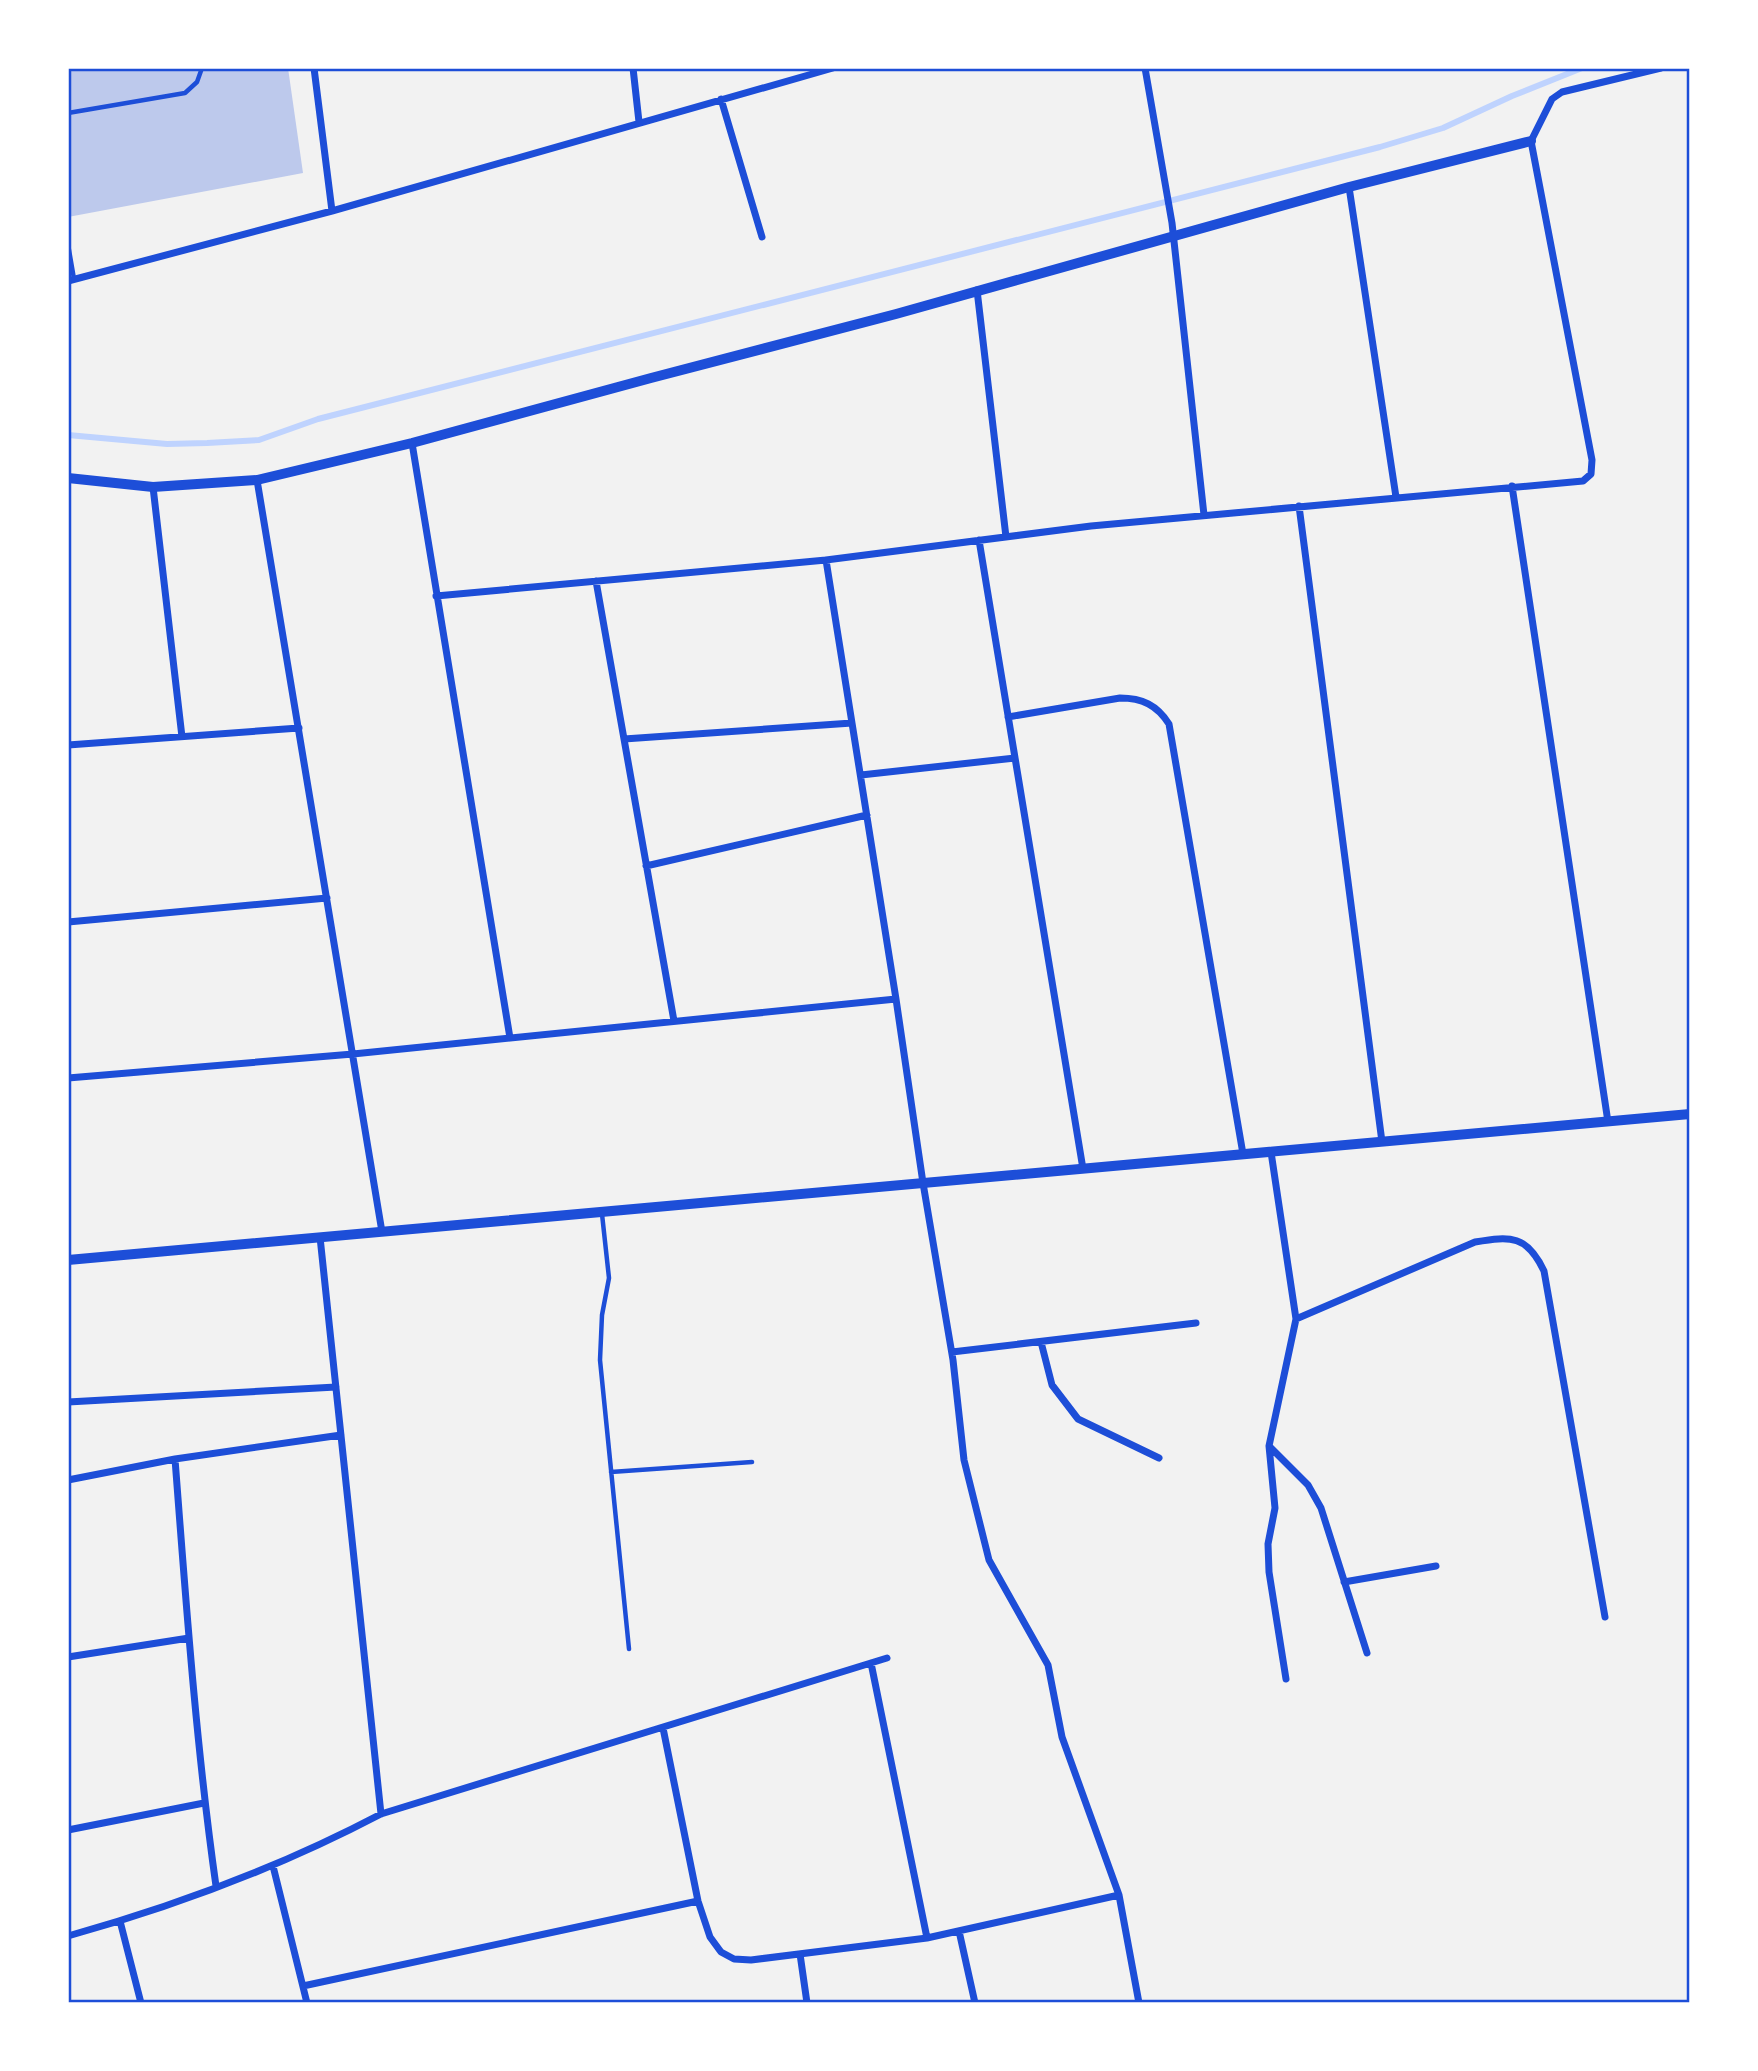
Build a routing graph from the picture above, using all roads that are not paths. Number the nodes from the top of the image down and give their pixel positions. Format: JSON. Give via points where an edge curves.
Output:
{"nodes":[{"id":1,"x":202,"y":68,"type":"edge"},
{"id":2,"x":314,"y":68,"type":"edge"},
{"id":3,"x":633,"y":68,"type":"edge"},
{"id":4,"x":833,"y":68,"type":"edge"},
{"id":5,"x":1146,"y":68,"type":"edge"},
{"id":6,"x":1661,"y":68,"type":"edge"},
{"id":7,"x":721,"y":99,"type":"junction"},
{"id":8,"x":68,"y":113,"type":"edge"},
{"id":9,"x":639,"y":122,"type":"junction"},
{"id":10,"x":1531,"y":141,"type":"junction"},
{"id":11,"x":1349,"y":187,"type":"junction"},
{"id":12,"x":332,"y":211,"type":"junction"},
{"id":13,"x":762,"y":236,"type":"dead end"},
{"id":14,"x":1174,"y":236,"type":"junction"},
{"id":15,"x":68,"y":244,"type":"edge"},
{"id":16,"x":71,"y":280,"type":"edge"},
{"id":17,"x":978,"y":290,"type":"junction"},
{"id":18,"x":412,"y":443,"type":"junction"},
{"id":19,"x":68,"y":478,"type":"edge"},
{"id":20,"x":257,"y":480,"type":"junction"},
{"id":21,"x":153,"y":486,"type":"junction"},
{"id":22,"x":1512,"y":486,"type":"junction"},
{"id":23,"x":1396,"y":497,"type":"junction"},
{"id":24,"x":1299,"y":506,"type":"junction"},
{"id":25,"x":1204,"y":515,"type":"junction"},
{"id":26,"x":1006,"y":537,"type":"junction"},
{"id":27,"x":979,"y":540,"type":"junction"},
{"id":28,"x":826,"y":560,"type":"junction"},
{"id":29,"x":596,"y":582,"type":"junction"},
{"id":30,"x":436,"y":596,"type":"junction"},
{"id":31,"x":1008,"y":718,"type":"junction"},
{"id":32,"x":852,"y":723,"type":"junction"},
{"id":33,"x":299,"y":728,"type":"junction"},
{"id":34,"x":182,"y":737,"type":"junction"},
{"id":35,"x":624,"y":739,"type":"junction"},
{"id":36,"x":68,"y":745,"type":"edge"},
{"id":37,"x":1015,"y":758,"type":"junction"},
{"id":38,"x":860,"y":775,"type":"junction"},
{"id":39,"x":867,"y":815,"type":"junction"},
{"id":40,"x":646,"y":866,"type":"junction"},
{"id":41,"x":327,"y":898,"type":"junction"},
{"id":42,"x":68,"y":922,"type":"edge"},
{"id":43,"x":897,"y":999,"type":"junction"},
{"id":44,"x":674,"y":1021,"type":"junction"},
{"id":45,"x":510,"y":1038,"type":"junction"},
{"id":46,"x":352,"y":1054,"type":"junction"},
{"id":47,"x":68,"y":1078,"type":"edge"},
{"id":48,"x":1690,"y":1114,"type":"edge"},
{"id":49,"x":1608,"y":1122,"type":"junction"},
{"id":50,"x":1382,"y":1142,"type":"junction"},
{"id":51,"x":1271,"y":1152,"type":"junction"},
{"id":52,"x":1243,"y":1154,"type":"junction"},
{"id":53,"x":1083,"y":1169,"type":"junction"},
{"id":54,"x":923,"y":1183,"type":"junction"},
{"id":55,"x":601,"y":1212,"type":"junction"},
{"id":56,"x":382,"y":1232,"type":"junction"},
{"id":57,"x":320,"y":1237,"type":"junction"},
{"id":58,"x":68,"y":1260,"type":"edge"},
{"id":59,"x":1296,"y":1319,"type":"junction"},
{"id":60,"x":1196,"y":1323,"type":"dead end"},
{"id":61,"x":1041,"y":1342,"type":"junction"},
{"id":62,"x":952,"y":1353,"type":"junction"},
{"id":63,"x":336,"y":1387,"type":"junction"},
{"id":64,"x":68,"y":1402,"type":"edge"},
{"id":65,"x":341,"y":1435,"type":"junction"},
{"id":66,"x":1269,"y":1446,"type":"junction"},
{"id":67,"x":1159,"y":1458,"type":"dead end"},
{"id":68,"x":175,"y":1459,"type":"junction"},
{"id":69,"x":752,"y":1462,"type":"dead end"},
{"id":70,"x":611,"y":1472,"type":"junction"},
{"id":71,"x":68,"y":1480,"type":"edge"},
{"id":72,"x":1436,"y":1566,"type":"dead end"},
{"id":73,"x":1344,"y":1582,"type":"junction"},
{"id":74,"x":1605,"y":1617,"type":"dead end"},
{"id":75,"x":189,"y":1638,"type":"junction"},
{"id":76,"x":629,"y":1648,"type":"dead end"},
{"id":77,"x":1367,"y":1653,"type":"dead end"},
{"id":78,"x":68,"y":1657,"type":"edge"},
{"id":79,"x":887,"y":1658,"type":"dead end"},
{"id":80,"x":871,"y":1663,"type":"junction"},
{"id":81,"x":1286,"y":1679,"type":"dead end"},
{"id":82,"x":663,"y":1728,"type":"junction"},
{"id":83,"x":204,"y":1803,"type":"junction"},
{"id":84,"x":381,"y":1814,"type":"junction"},
{"id":85,"x":68,"y":1830,"type":"edge"},
{"id":86,"x":273,"y":1866,"type":"junction"},
{"id":87,"x":216,"y":1886,"type":"junction"},
{"id":88,"x":1118,"y":1895,"type":"junction"},
{"id":89,"x":698,"y":1901,"type":"junction"},
{"id":90,"x":120,"y":1921,"type":"junction"},
{"id":91,"x":959,"y":1931,"type":"junction"},
{"id":92,"x":68,"y":1936,"type":"edge"},
{"id":93,"x":926,"y":1938,"type":"junction"},
{"id":94,"x":800,"y":1954,"type":"junction"},
{"id":95,"x":303,"y":1986,"type":"junction"},
{"id":96,"x":141,"y":2003,"type":"edge"},
{"id":97,"x":307,"y":2003,"type":"edge"},
{"id":98,"x":807,"y":2003,"type":"edge"},
{"id":99,"x":975,"y":2003,"type":"edge"},
{"id":100,"x":1139,"y":2003,"type":"edge"}],
"edges":[{"from":1,"to":8,"type":"lane","via":[[197,82],[185,93]]},
{"from":2,"to":12,"type":"street"},
{"from":3,"to":9,"type":"street"},
{"from":4,"to":7,"type":"street"},
{"from":5,"to":14,"type":"street"},
{"from":6,"to":10,"type":"street","via":[[1562,92],[1552,99]]},
{"from":7,"to":9,"type":"street"},
{"from":7,"to":13,"type":"street"},
{"from":9,"to":12,"type":"street"},
{"from":10,"to":11,"type":"street"},
{"from":10,"to":22,"type":"street","via":[[1592,460],[1591,474],[1583,481]]},
{"from":11,"to":14,"type":"street"},
{"from":11,"to":23,"type":"street"},
{"from":12,"to":16,"type":"street"},
{"from":14,"to":17,"type":"street"},
{"from":14,"to":25,"type":"street"},
{"from":15,"to":16,"type":"lane"},
{"from":17,"to":18,"type":"street"},
{"from":17,"to":26,"type":"street"},
{"from":18,"to":20,"type":"street"},
{"from":18,"to":30,"type":"street"},
{"from":19,"to":21,"type":"street"},
{"from":20,"to":21,"type":"street"},
{"from":20,"to":33,"type":"street"},
{"from":21,"to":34,"type":"street"},
{"from":22,"to":23,"type":"street"},
{"from":22,"to":49,"type":"street"},
{"from":23,"to":24,"type":"street"},
{"from":24,"to":25,"type":"street"},
{"from":24,"to":50,"type":"street"},
{"from":25,"to":26,"type":"street"},
{"from":26,"to":27,"type":"street"},
{"from":27,"to":28,"type":"street"},
{"from":27,"to":31,"type":"street"},
{"from":28,"to":29,"type":"street"},
{"from":28,"to":32,"type":"street"},
{"from":29,"to":30,"type":"street"},
{"from":29,"to":35,"type":"street"},
{"from":30,"to":45,"type":"street"},
{"from":31,"to":37,"type":"street"},
{"from":31,"to":52,"type":"street","via":[[1133,698],[1161,712],[1168,724]]},
{"from":32,"to":35,"type":"street"},
{"from":32,"to":38,"type":"street"},
{"from":33,"to":34,"type":"street"},
{"from":33,"to":41,"type":"street"},
{"from":34,"to":36,"type":"street"},
{"from":35,"to":40,"type":"street"},
{"from":37,"to":38,"type":"street"},
{"from":37,"to":53,"type":"street"},
{"from":38,"to":39,"type":"street"},
{"from":39,"to":40,"type":"street"},
{"from":39,"to":43,"type":"street"},
{"from":40,"to":44,"type":"street"},
{"from":41,"to":42,"type":"street"},
{"from":41,"to":46,"type":"street"},
{"from":43,"to":44,"type":"street"},
{"from":43,"to":54,"type":"street"},
{"from":44,"to":45,"type":"street"},
{"from":45,"to":46,"type":"street"},
{"from":46,"to":47,"type":"street"},
{"from":46,"to":56,"type":"street"},
{"from":48,"to":49,"type":"street"},
{"from":49,"to":50,"type":"street"},
{"from":50,"to":51,"type":"street"},
{"from":51,"to":52,"type":"street"},
{"from":51,"to":59,"type":"street"},
{"from":52,"to":53,"type":"street"},
{"from":53,"to":54,"type":"street"},
{"from":54,"to":55,"type":"street"},
{"from":54,"to":62,"type":"street"},
{"from":55,"to":56,"type":"street"},
{"from":55,"to":70,"type":"lane","via":[[609,1278],[600,1360]]},
{"from":56,"to":57,"type":"street"},
{"from":57,"to":58,"type":"street"},
{"from":57,"to":63,"type":"street"},
{"from":59,"to":66,"type":"street"},
{"from":59,"to":74,"type":"street","via":[[1475,1242],[1502,1238],[1518,1241],[1535,1253],[1544,1271]]},
{"from":60,"to":61,"type":"street"},
{"from":61,"to":62,"type":"street"},
{"from":61,"to":67,"type":"street","via":[[1052,1385],[1078,1419]]},
{"from":62,"to":88,"type":"street","via":[[964,1460],[989,1560],[1048,1665],[1062,1737]]},
{"from":63,"to":64,"type":"street"},
{"from":63,"to":65,"type":"street"},
{"from":65,"to":68,"type":"street"},
{"from":65,"to":84,"type":"street"},
{"from":66,"to":73,"type":"street","via":[[1308,1485],[1321,1508]]},
{"from":66,"to":81,"type":"street","via":[[1275,1508],[1268,1544],[1269,1572]]},
{"from":68,"to":71,"type":"street"},
{"from":68,"to":75,"type":"street"},
{"from":69,"to":70,"type":"lane"},
{"from":70,"to":76,"type":"lane"},
{"from":72,"to":73,"type":"street"},
{"from":73,"to":77,"type":"street"},
{"from":75,"to":78,"type":"street"},
{"from":75,"to":83,"type":"street"},
{"from":79,"to":80,"type":"street"},
{"from":80,"to":82,"type":"street"},
{"from":80,"to":93,"type":"street"},
{"from":82,"to":84,"type":"street"},
{"from":82,"to":89,"type":"street"},
{"from":83,"to":85,"type":"street"},
{"from":83,"to":87,"type":"street"},
{"from":84,"to":86,"type":"street"},
{"from":86,"to":87,"type":"street"},
{"from":86,"to":95,"type":"street"},
{"from":87,"to":90,"type":"street"},
{"from":88,"to":91,"type":"street"},
{"from":88,"to":100,"type":"street"},
{"from":89,"to":94,"type":"street","via":[[710,1937],[721,1952],[734,1959]]},
{"from":89,"to":95,"type":"street"},
{"from":90,"to":92,"type":"street"},
{"from":90,"to":96,"type":"street"},
{"from":91,"to":93,"type":"street"},
{"from":91,"to":99,"type":"street"},
{"from":93,"to":94,"type":"street"},
{"from":94,"to":98,"type":"street"},
{"from":95,"to":97,"type":"street"}]}
